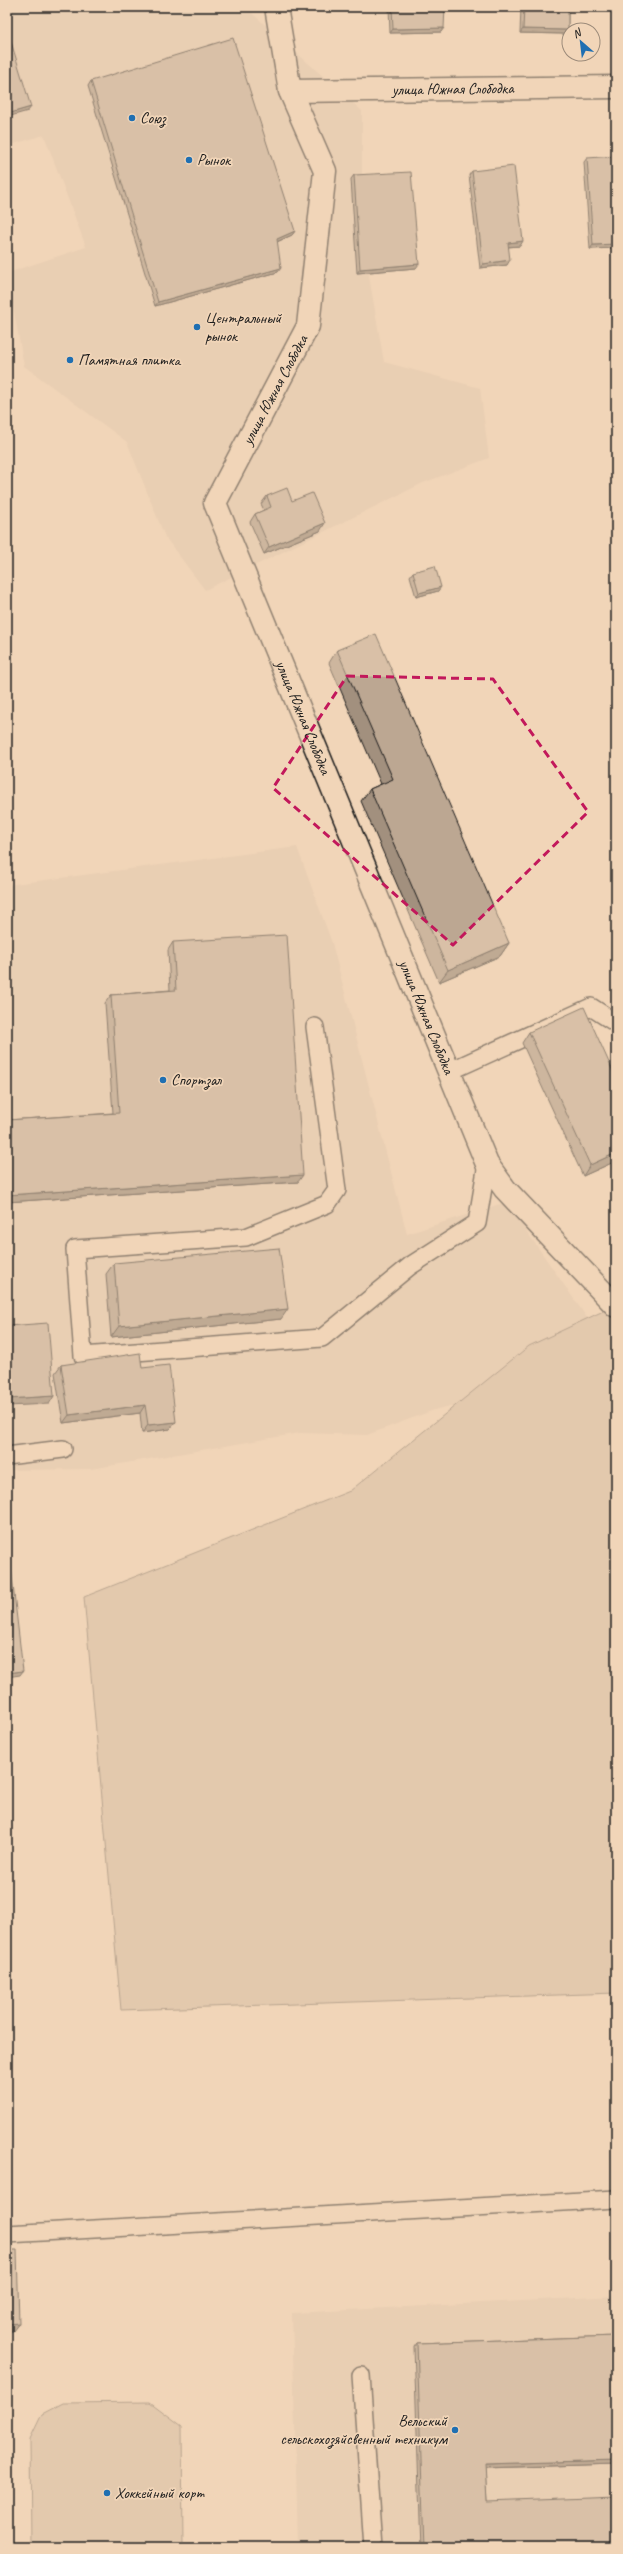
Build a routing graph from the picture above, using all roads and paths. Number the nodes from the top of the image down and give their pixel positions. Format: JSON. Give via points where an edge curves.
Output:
{"nodes":[{"id":1,"x":276,"y":7,"type":"edge"},
{"id":2,"x":616,"y":87,"type":"edge"},
{"id":3,"x":290,"y":91,"type":"junction"},
{"id":4,"x":616,"y":1023,"type":"edge"},
{"id":5,"x":315,"y":1027,"type":"dead end"},
{"id":6,"x":448,"y":1072,"type":"junction"},
{"id":7,"x":487,"y":1164,"type":"junction"},
{"id":8,"x":616,"y":1306,"type":"edge"},
{"id":9,"x":63,"y":1449,"type":"dead end"},
{"id":10,"x":7,"y":1456,"type":"edge"},
{"id":11,"x":616,"y":2199,"type":"edge"},
{"id":12,"x":7,"y":2234,"type":"edge"},
{"id":13,"x":361,"y":2375,"type":"dead end"},
{"id":14,"x":373,"y":2547,"type":"edge"}],
"edges":[{"from":1,"to":3,"type":"street","name":"улица Южная Слободка"},
{"from":2,"to":3,"type":"street","name":"улица Южная Слободка"},
{"from":3,"to":6,"type":"street","name":"улица Южная Слободка","via":[[325,171],[308,326],[215,503]]},
{"from":4,"to":6,"type":"lane","via":[[591,1007]]},
{"from":5,"to":7,"type":"lane","via":[[337,1190],[327,1204],[246,1237],[75,1249],[83,1356],[322,1338],[410,1266],[477,1223]]},
{"from":6,"to":7,"type":"street","name":"улица Южная Слободка"},
{"from":7,"to":8,"type":"street","name":"улица Южная Слободка","via":[[505,1189]]},
{"from":9,"to":10,"type":"lane"},
{"from":11,"to":12,"type":"lane"},
{"from":13,"to":14,"type":"lane"}]}
